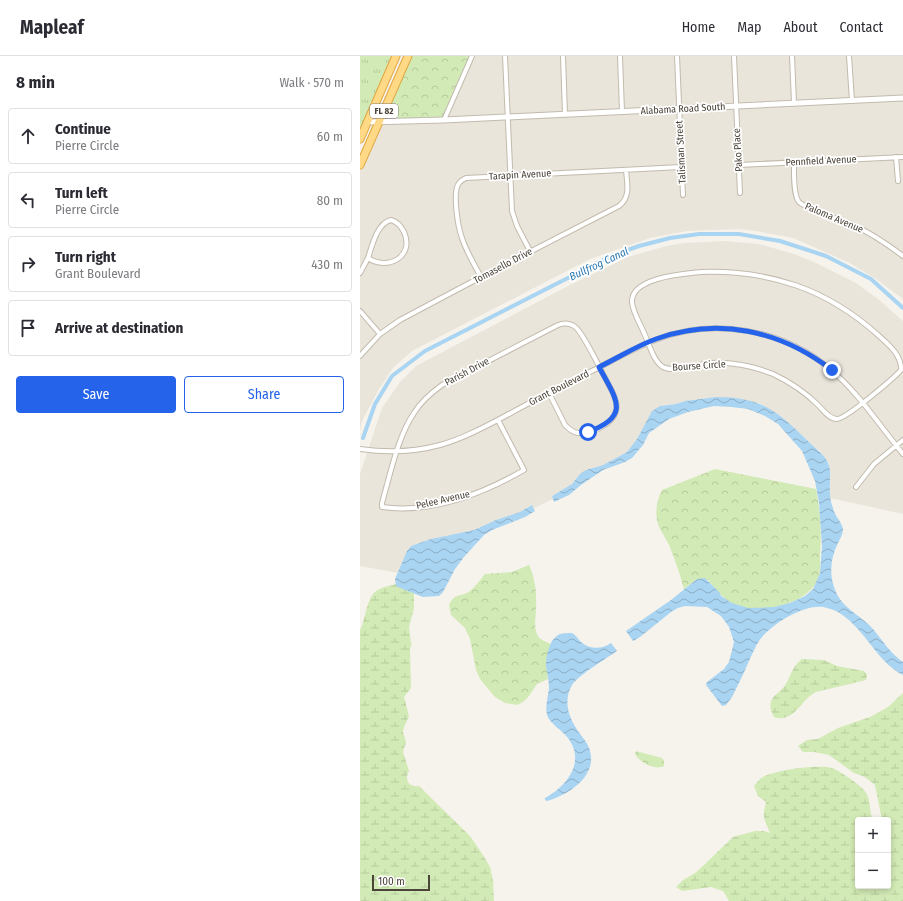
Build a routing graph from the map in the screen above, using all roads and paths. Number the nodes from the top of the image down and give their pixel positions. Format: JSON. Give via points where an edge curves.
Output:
{"nodes":[{"id":1,"x":396,"y":56,"type":"edge"},
{"id":2,"x":408,"y":56,"type":"edge"},
{"id":3,"x":472,"y":56,"type":"edge"},
{"id":4,"x":505,"y":56,"type":"edge"},
{"id":5,"x":562,"y":56,"type":"edge"},
{"id":6,"x":620,"y":56,"type":"edge"},
{"id":7,"x":677,"y":56,"type":"edge"},
{"id":8,"x":734,"y":56,"type":"edge"},
{"id":9,"x":792,"y":56,"type":"edge"},
{"id":10,"x":849,"y":56,"type":"edge"},
{"id":11,"x":903,"y":98,"type":"edge"},
{"id":12,"x":852,"y":101,"type":"junction"},
{"id":13,"x":794,"y":104,"type":"junction"},
{"id":14,"x":736,"y":106,"type":"junction"},
{"id":15,"x":679,"y":109,"type":"junction"},
{"id":16,"x":622,"y":112,"type":"junction"},
{"id":17,"x":565,"y":114,"type":"junction"},
{"id":18,"x":508,"y":117,"type":"junction"},
{"id":19,"x":444,"y":120,"type":"junction"},
{"id":20,"x":368,"y":122,"type":"junction"},
{"id":21,"x":379,"y":122,"type":"junction"},
{"id":22,"x":360,"y":123,"type":"edge"},
{"id":23,"x":360,"y":139,"type":"edge"},
{"id":24,"x":903,"y":157,"type":"edge"},
{"id":25,"x":896,"y":158,"type":"junction"},
{"id":26,"x":794,"y":162,"type":"junction"},
{"id":27,"x":360,"y":165,"type":"edge"},
{"id":28,"x":739,"y":165,"type":"junction"},
{"id":29,"x":681,"y":167,"type":"junction"},
{"id":30,"x":626,"y":170,"type":"junction"},
{"id":31,"x":510,"y":175,"type":"junction"},
{"id":32,"x":898,"y":181,"type":"dead end"},
{"id":33,"x":740,"y":194,"type":"dead end"},
{"id":34,"x":683,"y":195,"type":"dead end"},
{"id":35,"x":530,"y":251,"type":"junction"},
{"id":36,"x":903,"y":256,"type":"edge"},
{"id":37,"x":368,"y":258,"type":"junction"},
{"id":38,"x":360,"y":273,"type":"edge"},
{"id":39,"x":481,"y":277,"type":"junction"},
{"id":40,"x":360,"y":311,"type":"edge"},
{"id":41,"x":380,"y":334,"type":"junction"},
{"id":42,"x":648,"y":342,"type":"junction"},
{"id":43,"x":360,"y":356,"type":"edge"},
{"id":44,"x":599,"y":367,"type":"junction"},
{"id":45,"x":549,"y":393,"type":"junction"},
{"id":46,"x":862,"y":403,"type":"junction"},
{"id":47,"x":498,"y":420,"type":"junction"},
{"id":48,"x":903,"y":440,"type":"edge"},
{"id":49,"x":897,"y":446,"type":"junction"},
{"id":50,"x":360,"y":449,"type":"edge"},
{"id":51,"x":397,"y":451,"type":"junction"},
{"id":52,"x":903,"y":454,"type":"edge"},
{"id":53,"x":856,"y":487,"type":"dead end"},
{"id":54,"x":382,"y":507,"type":"joint"}],
"edges":[{"from":1,"to":20,"type":"highway","number":"FL 82"},
{"from":2,"to":21,"type":"highway","number":"FL 82"},
{"from":3,"to":19,"type":"street"},
{"from":4,"to":18,"type":"street"},
{"from":5,"to":17,"type":"street"},
{"from":6,"to":16,"type":"street"},
{"from":7,"to":15,"type":"street","name":"Talisman Street"},
{"from":8,"to":14,"type":"street","name":"Pako Place"},
{"from":9,"to":13,"type":"street"},
{"from":10,"to":12,"type":"street"},
{"from":11,"to":12,"type":"street","name":"Alabama Road South"},
{"from":12,"to":13,"type":"street","name":"Alabama Road South"},
{"from":13,"to":14,"type":"street","name":"Alabama Road South"},
{"from":14,"to":15,"type":"street","name":"Alabama Road South"},
{"from":14,"to":28,"type":"street","name":"Pako Place"},
{"from":15,"to":16,"type":"street","name":"Alabama Road South"},
{"from":15,"to":29,"type":"street","name":"Talisman Street"},
{"from":16,"to":17,"type":"street","name":"Alabama Road South"},
{"from":17,"to":18,"type":"street","name":"Alabama Road South"},
{"from":18,"to":19,"type":"street","name":"Alabama Road South"},
{"from":18,"to":31,"type":"street"},
{"from":19,"to":21,"type":"street","name":"Alabama Road South"},
{"from":20,"to":21,"type":"street","name":"Alabama Road South"},
{"from":20,"to":22,"type":"street"},
{"from":20,"to":23,"type":"highway","number":"FL 82"},
{"from":21,"to":27,"type":"highway","number":"FL 82"},
{"from":24,"to":25,"type":"street","name":"Pennfield Avenue"},
{"from":25,"to":26,"type":"street","name":"Pennfield Avenue"},
{"from":25,"to":32,"type":"street"},
{"from":26,"to":28,"type":"street","name":"Pennfield Avenue"},
{"from":26,"to":36,"type":"street","name":"Paloma Avenue","via":[[798,202],[862,229]]},
{"from":28,"to":33,"type":"street","name":"Pako Place"},
{"from":29,"to":30,"type":"street","name":"Tarapin Avenue"},
{"from":29,"to":34,"type":"street","name":"Talisman Street"},
{"from":30,"to":31,"type":"street","name":"Tarapin Avenue"},
{"from":30,"to":35,"type":"street","name":"Tomasello Drive","via":[[627,193],[623,203]]},
{"from":31,"to":35,"type":"street","via":[[513,216]]},
{"from":31,"to":39,"type":"street","name":"Tarapin Avenue","via":[[466,178],[459,182],[457,187],[456,209],[462,238]]},
{"from":35,"to":39,"type":"street","name":"Tomasello Drive"},
{"from":37,"to":37,"type":"street","via":[[381,225],[391,220],[399,224],[406,237],[404,253],[392,261],[382,263]]},
{"from":37,"to":38,"type":"street"},
{"from":39,"to":41,"type":"street","name":"Tomasello Drive","via":[[400,320]]},
{"from":40,"to":41,"type":"street"},
{"from":41,"to":43,"type":"street","name":"Tomasello Drive"},
{"from":42,"to":44,"type":"street","name":"Grant Boulevard"},
{"from":42,"to":46,"type":"street","name":"Grant Boulevard","via":[[681,332],[708,328],[734,329],[764,335],[789,343],[822,362],[843,380]]},
{"from":42,"to":46,"type":"street","name":"Bourse Circle","via":[[655,359],[666,368],[722,363],[747,366],[766,372],[801,390],[834,419],[842,418]]},
{"from":42,"to":46,"type":"street","name":"Bourse Circle","via":[[632,301],[635,291],[643,284],[701,272],[746,273],[778,280],[812,291],[844,309],[874,332],[900,360],[901,370]]},
{"from":44,"to":45,"type":"street","name":"Grant Boulevard"},
{"from":44,"to":45,"type":"street","via":[[617,405],[612,419],[602,426],[584,433],[574,432],[565,425]]},
{"from":44,"to":51,"type":"street","name":"Parish Drive","via":[[577,328],[567,324],[558,325],[432,392],[412,416]]},
{"from":45,"to":47,"type":"street","name":"Grant Boulevard"},
{"from":46,"to":49,"type":"street","name":"Grant Boulevard"},
{"from":47,"to":51,"type":"street","name":"Grant Boulevard","via":[[458,439],[415,450]]},
{"from":47,"to":54,"type":"street","name":"Pelee Avenue","via":[[524,470],[458,499],[413,507]]},
{"from":48,"to":49,"type":"street"},
{"from":49,"to":52,"type":"street","name":"Grant Boulevard"},
{"from":49,"to":53,"type":"street","via":[[874,464]]},
{"from":50,"to":51,"type":"street","name":"Grant Boulevard"},
{"from":51,"to":54,"type":"street","name":"Parish Drive"}]}
